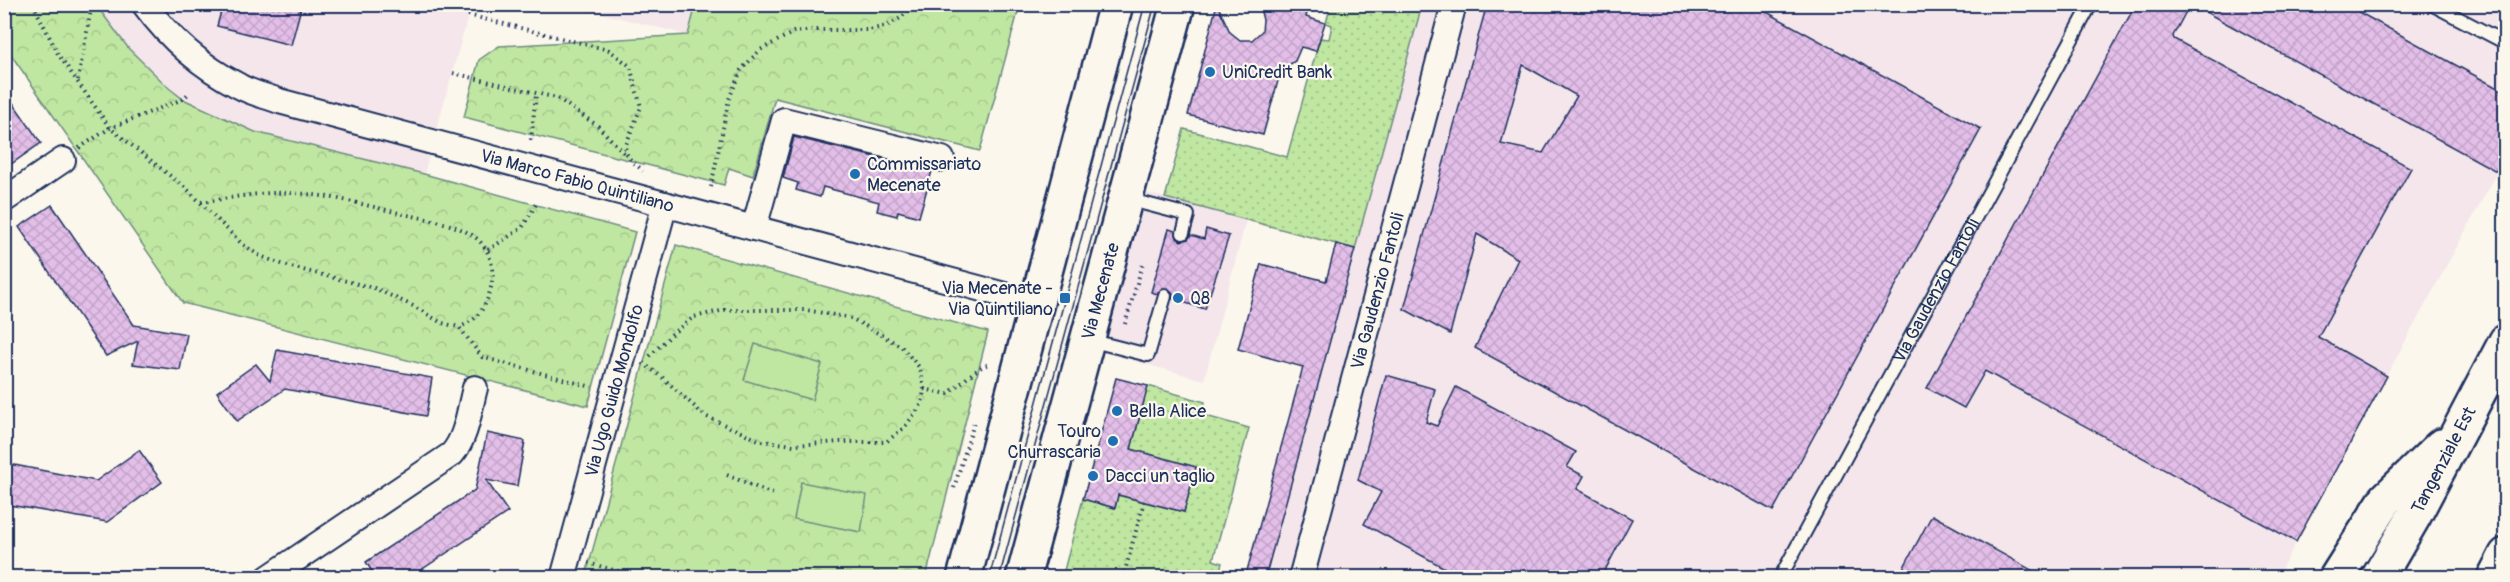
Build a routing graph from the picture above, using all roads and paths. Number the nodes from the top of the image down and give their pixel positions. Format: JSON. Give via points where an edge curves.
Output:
{"nodes":[{"id":1,"x":33,"y":4,"type":"edge"},
{"id":2,"x":92,"y":4,"type":"edge"},
{"id":3,"x":144,"y":4,"type":"edge"},
{"id":4,"x":915,"y":4,"type":"edge"},
{"id":5,"x":1116,"y":4,"type":"edge"},
{"id":6,"x":1178,"y":4,"type":"edge"},
{"id":7,"x":1454,"y":4,"type":"edge"},
{"id":8,"x":2091,"y":4,"type":"edge"},
{"id":9,"x":2431,"y":4,"type":"edge"},
{"id":10,"x":468,"y":15,"type":"dead end"},
{"id":11,"x":2505,"y":43,"type":"edge"},
{"id":12,"x":453,"y":73,"type":"dead end"},
{"id":13,"x":77,"y":81,"type":"junction"},
{"id":14,"x":188,"y":94,"type":"dead end"},
{"id":15,"x":536,"y":94,"type":"junction"},
{"id":16,"x":110,"y":128,"type":"junction"},
{"id":17,"x":531,"y":140,"type":"dead end"},
{"id":18,"x":628,"y":157,"type":"junction"},
{"id":19,"x":942,"y":159,"type":"dead end"},
{"id":20,"x":63,"y":160,"type":"joint"},
{"id":21,"x":643,"y":171,"type":"dead end"},
{"id":22,"x":711,"y":187,"type":"dead end"},
{"id":23,"x":1125,"y":199,"type":"junction"},
{"id":24,"x":4,"y":200,"type":"edge"},
{"id":25,"x":538,"y":201,"type":"dead end"},
{"id":26,"x":200,"y":202,"type":"junction"},
{"id":27,"x":665,"y":204,"type":"junction"},
{"id":28,"x":754,"y":228,"type":"junction"},
{"id":29,"x":1183,"y":233,"type":"dead end"},
{"id":30,"x":488,"y":250,"type":"junction"},
{"id":31,"x":1143,"y":263,"type":"dead end"},
{"id":32,"x":1165,"y":296,"type":"dead end"},
{"id":33,"x":1038,"y":304,"type":"junction"},
{"id":34,"x":1125,"y":324,"type":"dead end"},
{"id":35,"x":459,"y":327,"type":"junction"},
{"id":36,"x":1088,"y":339,"type":"junction"},
{"id":37,"x":2505,"y":341,"type":"edge"},
{"id":38,"x":987,"y":365,"type":"dead end"},
{"id":39,"x":475,"y":388,"type":"dead end"},
{"id":40,"x":598,"y":389,"type":"dead end"},
{"id":41,"x":924,"y":389,"type":"junction"},
{"id":42,"x":974,"y":423,"type":"dead end"},
{"id":43,"x":2461,"y":425,"type":"junction"},
{"id":44,"x":727,"y":475,"type":"dead end"},
{"id":45,"x":954,"y":488,"type":"dead end"},
{"id":46,"x":775,"y":495,"type":"dead end"},
{"id":47,"x":1144,"y":502,"type":"dead end"},
{"id":48,"x":2505,"y":555,"type":"edge"},
{"id":49,"x":585,"y":562,"type":"dead end"},
{"id":50,"x":621,"y":572,"type":"dead end"},
{"id":51,"x":268,"y":578,"type":"edge"},
{"id":52,"x":563,"y":578,"type":"edge"},
{"id":53,"x":964,"y":578,"type":"edge"},
{"id":54,"x":1023,"y":578,"type":"edge"},
{"id":55,"x":1123,"y":578,"type":"edge"},
{"id":56,"x":1301,"y":578,"type":"edge"},
{"id":57,"x":1780,"y":578,"type":"edge"},
{"id":58,"x":2336,"y":578,"type":"edge"},
{"id":59,"x":2378,"y":578,"type":"edge"},
{"id":60,"x":2493,"y":578,"type":"edge"}],
"edges":[{"from":1,"to":13,"type":"path","via":[[58,54]]},
{"from":2,"to":13,"type":"path"},
{"from":3,"to":27,"type":"street","name":"Via Marco Fabio Quintiliano","via":[[180,44],[209,69],[241,88]]},
{"from":4,"to":22,"type":"path","via":[[887,27],[794,32],[760,50],[741,70],[729,99]]},
{"from":5,"to":33,"type":"main road"},
{"from":6,"to":23,"type":"main road","name":"Via Mecenate"},
{"from":7,"to":56,"type":"street","name":"Via Gaudenzio Fantoli"},
{"from":8,"to":57,"type":"lane","name":"Via Gaudenzio Fantoli"},
{"from":9,"to":11,"type":"lane"},
{"from":10,"to":18,"type":"path","via":[[609,50],[630,66],[641,107],[627,139]]},
{"from":12,"to":15,"type":"path"},
{"from":13,"to":16,"type":"path"},
{"from":14,"to":16,"type":"path"},
{"from":15,"to":17,"type":"path"},
{"from":15,"to":18,"type":"path","via":[[557,98],[583,114]]},
{"from":16,"to":20,"type":"path"},
{"from":16,"to":26,"type":"path"},
{"from":18,"to":21,"type":"path"},
{"from":19,"to":28,"type":"street","via":[[784,120]]},
{"from":20,"to":24,"type":"street"},
{"from":23,"to":29,"type":"lane","via":[[1188,215]]},
{"from":23,"to":36,"type":"main road","name":"Via Mecenate"},
{"from":25,"to":30,"type":"path","via":[[522,228]]},
{"from":26,"to":30,"type":"path","via":[[273,193],[325,195],[451,225],[474,236]]},
{"from":26,"to":35,"type":"path","via":[[241,243],[260,256],[374,288],[442,323]]},
{"from":27,"to":28,"type":"street","name":"Via Marco Fabio Quintiliano"},
{"from":27,"to":52,"type":"street","name":"Via Ugo Guido Mondolfo"},
{"from":28,"to":33,"type":"street","name":"Via Marco Fabio Quintiliano"},
{"from":30,"to":35,"type":"path","via":[[492,284],[486,304],[478,316]]},
{"from":31,"to":34,"type":"path"},
{"from":32,"to":36,"type":"lane","via":[[1148,355]]},
{"from":33,"to":53,"type":"main road"},
{"from":35,"to":40,"type":"path","via":[[482,357]]},
{"from":36,"to":54,"type":"main road","name":"Via Mecenate"},
{"from":37,"to":43,"type":"main road","name":"Tangenziale Est"},
{"from":38,"to":41,"type":"path","via":[[979,367],[948,394]]},
{"from":39,"to":51,"type":"street","via":[[463,436],[452,454]]},
{"from":41,"to":41,"type":"path","via":[[922,404],[904,428],[886,442],[794,445],[761,441],[705,416],[642,363],[694,317],[725,310],[806,310],[851,318],[901,346],[920,368]]},
{"from":42,"to":45,"type":"path"},
{"from":43,"to":58,"type":"main road","via":[[2386,499]]},
{"from":43,"to":59,"type":"main road","name":"Tangenziale Est"},
{"from":44,"to":46,"type":"path"},
{"from":47,"to":55,"type":"path"},
{"from":48,"to":60,"type":"main road"},
{"from":49,"to":50,"type":"path"}]}
